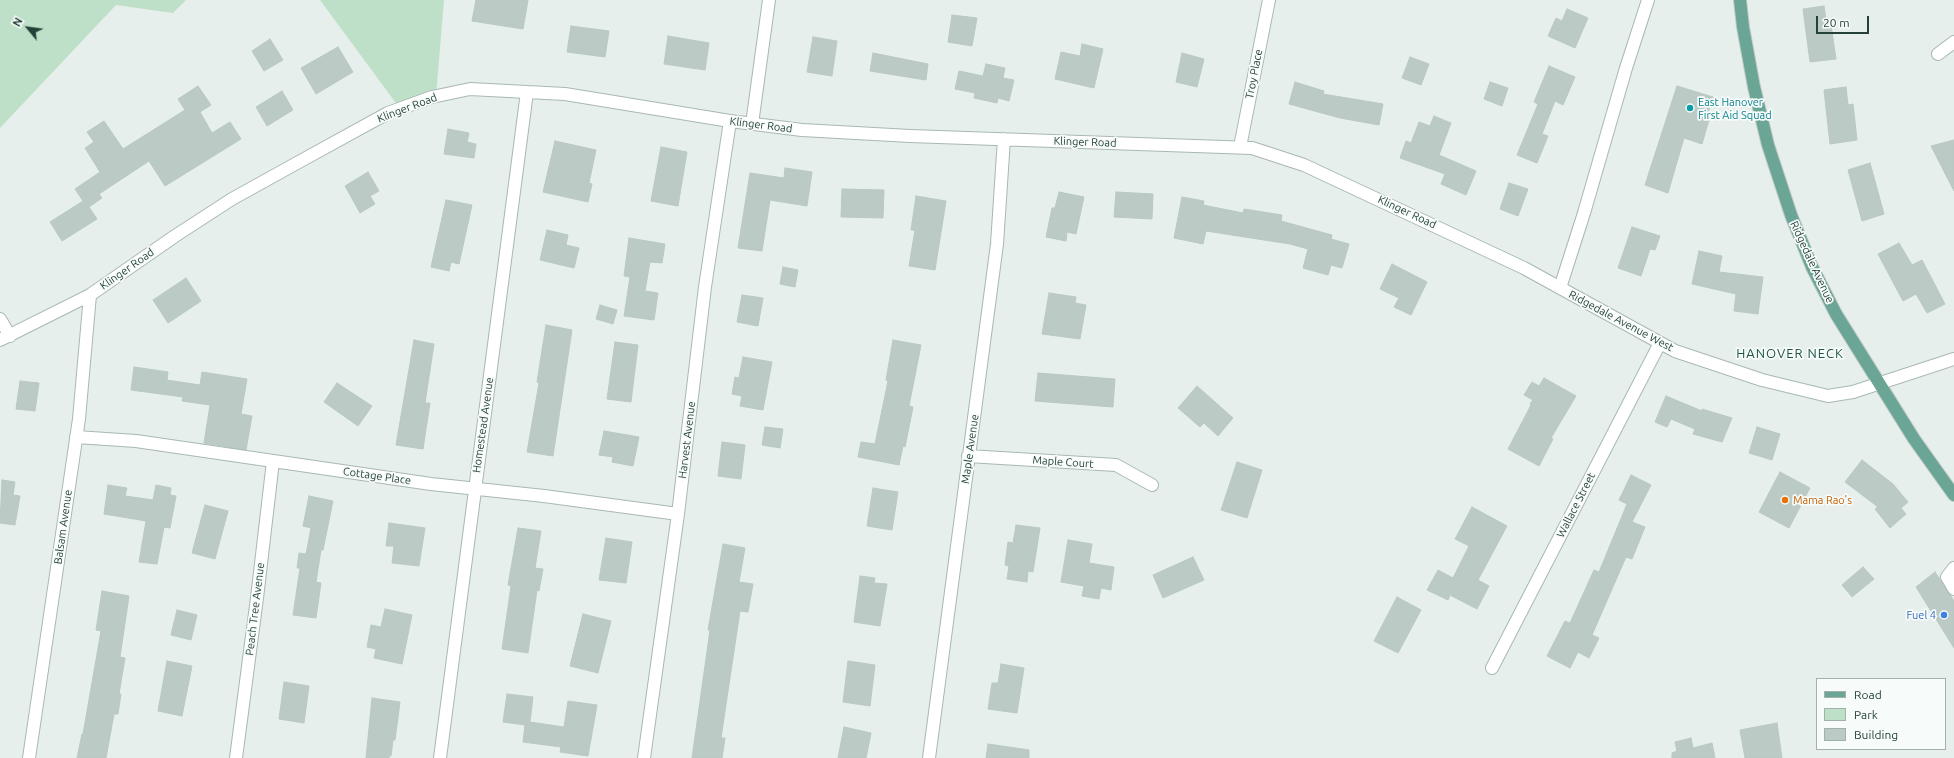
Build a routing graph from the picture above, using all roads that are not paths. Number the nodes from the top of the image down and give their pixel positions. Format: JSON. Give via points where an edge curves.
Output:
{"nodes":[{"id":1,"x":769,"y":0,"type":"edge"},
{"id":2,"x":1269,"y":0,"type":"edge"},
{"id":3,"x":1648,"y":0,"type":"edge"},
{"id":4,"x":1740,"y":0,"type":"edge"},
{"id":5,"x":1954,"y":42,"type":"edge"},
{"id":6,"x":1938,"y":54,"type":"dead end"},
{"id":7,"x":527,"y":92,"type":"junction"},
{"id":8,"x":730,"y":121,"type":"junction"},
{"id":9,"x":752,"y":124,"type":"junction"},
{"id":10,"x":1004,"y":139,"type":"junction"},
{"id":11,"x":1240,"y":147,"type":"junction"},
{"id":12,"x":1560,"y":288,"type":"junction"},
{"id":13,"x":90,"y":296,"type":"junction"},
{"id":14,"x":0,"y":319,"type":"edge"},
{"id":15,"x":5,"y":338,"type":"edge"},
{"id":16,"x":1660,"y":343,"type":"junction"},
{"id":17,"x":1954,"y":359,"type":"edge"},
{"id":18,"x":1879,"y":383,"type":"junction"},
{"id":19,"x":76,"y":436,"type":"junction"},
{"id":20,"x":968,"y":456,"type":"junction"},
{"id":21,"x":273,"y":461,"type":"junction"},
{"id":22,"x":1152,"y":485,"type":"dead end"},
{"id":23,"x":475,"y":488,"type":"junction"},
{"id":24,"x":1954,"y":495,"type":"edge"},
{"id":25,"x":678,"y":514,"type":"junction"},
{"id":26,"x":1954,"y":568,"type":"edge"},
{"id":27,"x":1954,"y":589,"type":"edge"},
{"id":28,"x":1492,"y":668,"type":"dead end"},
{"id":29,"x":29,"y":758,"type":"edge"},
{"id":30,"x":236,"y":758,"type":"edge"},
{"id":31,"x":440,"y":758,"type":"edge"},
{"id":32,"x":644,"y":758,"type":"edge"},
{"id":33,"x":929,"y":758,"type":"edge"}],
"edges":[{"from":1,"to":9,"type":"street"},
{"from":2,"to":11,"type":"street","name":"Troy Place"},
{"from":3,"to":12,"type":"street","name":"Ridgedale Avenue West"},
{"from":4,"to":18,"type":"main road","name":"Ridgedale Avenue","via":[[1742,27],[1754,87],[1768,145],[1791,215],[1812,267],[1836,314]]},
{"from":5,"to":6,"type":"street"},
{"from":7,"to":8,"type":"street","name":"Klinger Road","via":[[565,94]]},
{"from":7,"to":13,"type":"street","name":"Klinger Road","via":[[470,89],[432,97],[388,113],[232,199]]},
{"from":7,"to":23,"type":"street","name":"Homestead Avenue"},
{"from":8,"to":9,"type":"street","name":"Klinger Road"},
{"from":8,"to":25,"type":"street","name":"Harvest Avenue","via":[[705,287]]},
{"from":9,"to":10,"type":"street","name":"Klinger Road","via":[[825,132]]},
{"from":10,"to":11,"type":"street","name":"Klinger Road"},
{"from":10,"to":20,"type":"street","name":"Maple Avenue","via":[[997,244]]},
{"from":11,"to":12,"type":"street","name":"Klinger Road","via":[[1252,148],[1304,165],[1524,268]]},
{"from":12,"to":16,"type":"street","name":"Ridgedale Avenue West"},
{"from":13,"to":15,"type":"street","name":"Klinger Road"},
{"from":13,"to":19,"type":"street","name":"Balsam Avenue"},
{"from":14,"to":15,"type":"street"},
{"from":16,"to":18,"type":"street","name":"Ridgedale Avenue West","via":[[1675,351],[1762,380],[1828,396],[1853,392]]},
{"from":16,"to":28,"type":"street","name":"Wallace Street"},
{"from":17,"to":18,"type":"street","name":"Ridgedale Avenue West"},
{"from":18,"to":24,"type":"main road","name":"Ridgedale Avenue","via":[[1914,439]]},
{"from":19,"to":21,"type":"street","name":"Cottage Place","via":[[136,441]]},
{"from":19,"to":29,"type":"street","name":"Balsam Avenue"},
{"from":20,"to":22,"type":"street","name":"Maple Court","via":[[1116,465]]},
{"from":20,"to":33,"type":"street","name":"Maple Avenue"},
{"from":21,"to":23,"type":"street","name":"Cottage Place"},
{"from":21,"to":30,"type":"street","name":"Peach Tree Avenue"},
{"from":23,"to":25,"type":"street","name":"Cottage Place"},
{"from":23,"to":31,"type":"street","name":"Homestead Avenue"},
{"from":25,"to":32,"type":"street","name":"Harvest Avenue"},
{"from":26,"to":27,"type":"street","via":[[1947,577]]}]}
